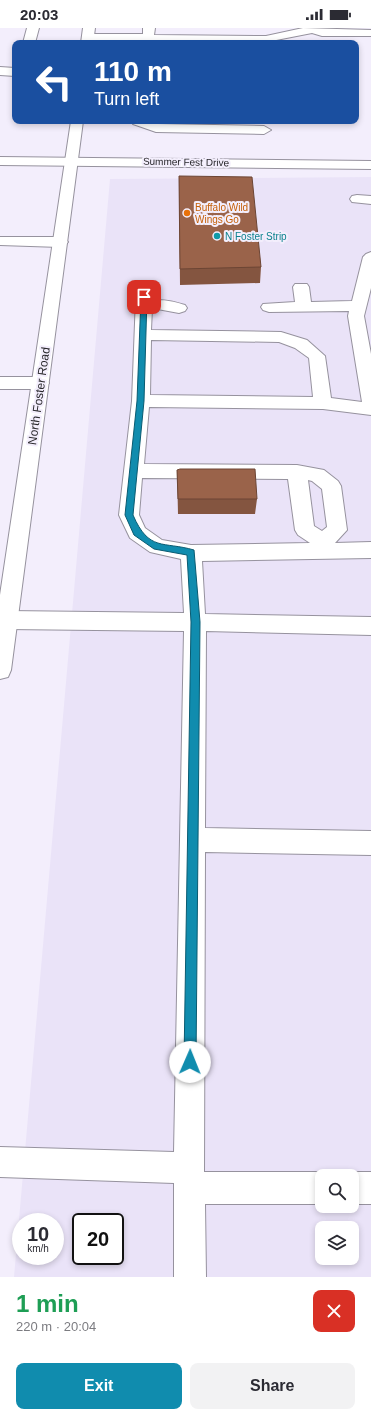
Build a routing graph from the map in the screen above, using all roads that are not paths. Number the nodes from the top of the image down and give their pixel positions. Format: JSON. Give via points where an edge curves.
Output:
{"nodes":[{"id":1,"x":33,"y":28,"type":"edge"},
{"id":2,"x":310,"y":29,"type":"edge"},
{"id":3,"x":148,"y":33,"type":"edge"},
{"id":4,"x":371,"y":33,"type":"edge"},
{"id":5,"x":88,"y":36,"type":"edge"},
{"id":6,"x":267,"y":37,"type":"edge"},
{"id":7,"x":30,"y":40,"type":"edge"},
{"id":8,"x":0,"y":71,"type":"edge"},
{"id":9,"x":12,"y":72,"type":"edge"},
{"id":10,"x":77,"y":124,"type":"edge"},
{"id":11,"x":146,"y":124,"type":"edge"},
{"id":12,"x":201,"y":124,"type":"edge"},
{"id":13,"x":264,"y":141,"type":"edge"},
{"id":14,"x":72,"y":161,"type":"junction"},
{"id":15,"x":0,"y":162,"type":"edge"},
{"id":16,"x":371,"y":165,"type":"edge"},
{"id":17,"x":0,"y":242,"type":"edge"},
{"id":18,"x":60,"y":242,"type":"junction"},
{"id":19,"x":371,"y":257,"type":"edge"},
{"id":20,"x":301,"y":287,"type":"dead end"},
{"id":21,"x":359,"y":306,"type":"junction"},
{"id":22,"x":269,"y":307,"type":"dead end"},
{"id":23,"x":304,"y":307,"type":"junction"},
{"id":24,"x":178,"y":308,"type":"dead end"},
{"id":25,"x":143,"y":335,"type":"junction"},
{"id":26,"x":0,"y":383,"type":"edge"},
{"id":27,"x":40,"y":383,"type":"junction"},
{"id":28,"x":141,"y":401,"type":"junction"},
{"id":29,"x":323,"y":403,"type":"junction"},
{"id":30,"x":371,"y":403,"type":"edge"},
{"id":31,"x":371,"y":409,"type":"edge"},
{"id":32,"x":133,"y":471,"type":"junction"},
{"id":33,"x":297,"y":472,"type":"junction"},
{"id":34,"x":324,"y":546,"type":"junction"},
{"id":35,"x":371,"y":550,"type":"edge"},
{"id":36,"x":191,"y":553,"type":"junction"},
{"id":37,"x":7,"y":577,"type":"edge"},
{"id":38,"x":7,"y":620,"type":"junction"},
{"id":39,"x":195,"y":622,"type":"junction"},
{"id":40,"x":371,"y":626,"type":"edge"},
{"id":41,"x":0,"y":670,"type":"edge"},
{"id":42,"x":193,"y":840,"type":"junction"},
{"id":43,"x":371,"y":843,"type":"edge"},
{"id":44,"x":0,"y":1162,"type":"edge"},
{"id":45,"x":189,"y":1178,"type":"junction"},
{"id":46,"x":315,"y":1187,"type":"edge"},
{"id":47,"x":359,"y":1188,"type":"edge"},
{"id":48,"x":371,"y":1188,"type":"edge"},
{"id":49,"x":190,"y":1277,"type":"edge"}],
"edges":[{"from":1,"to":7,"type":"main road"},
{"from":2,"to":4,"type":"main road","via":[[322,32]]},
{"from":2,"to":6,"type":"main road"},
{"from":3,"to":5,"type":"main road"},
{"from":3,"to":6,"type":"main road"},
{"from":8,"to":9,"type":"main road"},
{"from":10,"to":14,"type":"main road","name":"North Foster Road"},
{"from":11,"to":12,"type":"main road","via":[[156,128]]},
{"from":12,"to":13,"type":"main road"},
{"from":13,"to":14,"type":"main road","name":"Summer Fest Drive"},
{"from":13,"to":16,"type":"main road","name":"Summer Fest Drive"},
{"from":14,"to":15,"type":"main road","name":"Summer Fest Drive"},
{"from":14,"to":18,"type":"main road","name":"North Foster Road"},
{"from":17,"to":18,"type":"main road"},
{"from":18,"to":27,"type":"main road","name":"North Foster Road"},
{"from":19,"to":21,"type":"main road"},
{"from":20,"to":23,"type":"main road"},
{"from":21,"to":23,"type":"main road"},
{"from":21,"to":30,"type":"main road","via":[[356,316]]},
{"from":22,"to":23,"type":"main road"},
{"from":24,"to":25,"type":"main road","via":[[151,301]]},
{"from":25,"to":28,"type":"main road"},
{"from":25,"to":29,"type":"main road","via":[[281,336],[302,344],[317,356]]},
{"from":26,"to":27,"type":"main road"},
{"from":27,"to":37,"type":"main road","name":"North Foster Road"},
{"from":28,"to":29,"type":"main road"},
{"from":28,"to":32,"type":"main road"},
{"from":29,"to":31,"type":"main road"},
{"from":32,"to":33,"type":"main road"},
{"from":32,"to":36,"type":"main road","via":[[129,515],[136,533],[157,547]]},
{"from":33,"to":34,"type":"main road","via":[[305,530]]},
{"from":33,"to":34,"type":"main road","via":[[317,475],[331,486],[337,530]]},
{"from":34,"to":35,"type":"main road"},
{"from":34,"to":36,"type":"main road"},
{"from":36,"to":39,"type":"main road"},
{"from":37,"to":38,"type":"main road","name":"North Foster Road"},
{"from":38,"to":39,"type":"main road"},
{"from":38,"to":41,"type":"main road","name":"North Foster Road"},
{"from":39,"to":40,"type":"main road"},
{"from":39,"to":42,"type":"main road"},
{"from":42,"to":43,"type":"main road"},
{"from":42,"to":45,"type":"main road"},
{"from":44,"to":45,"type":"main road"},
{"from":45,"to":46,"type":"main road"},
{"from":45,"to":49,"type":"main road"},
{"from":47,"to":48,"type":"main road"}]}
